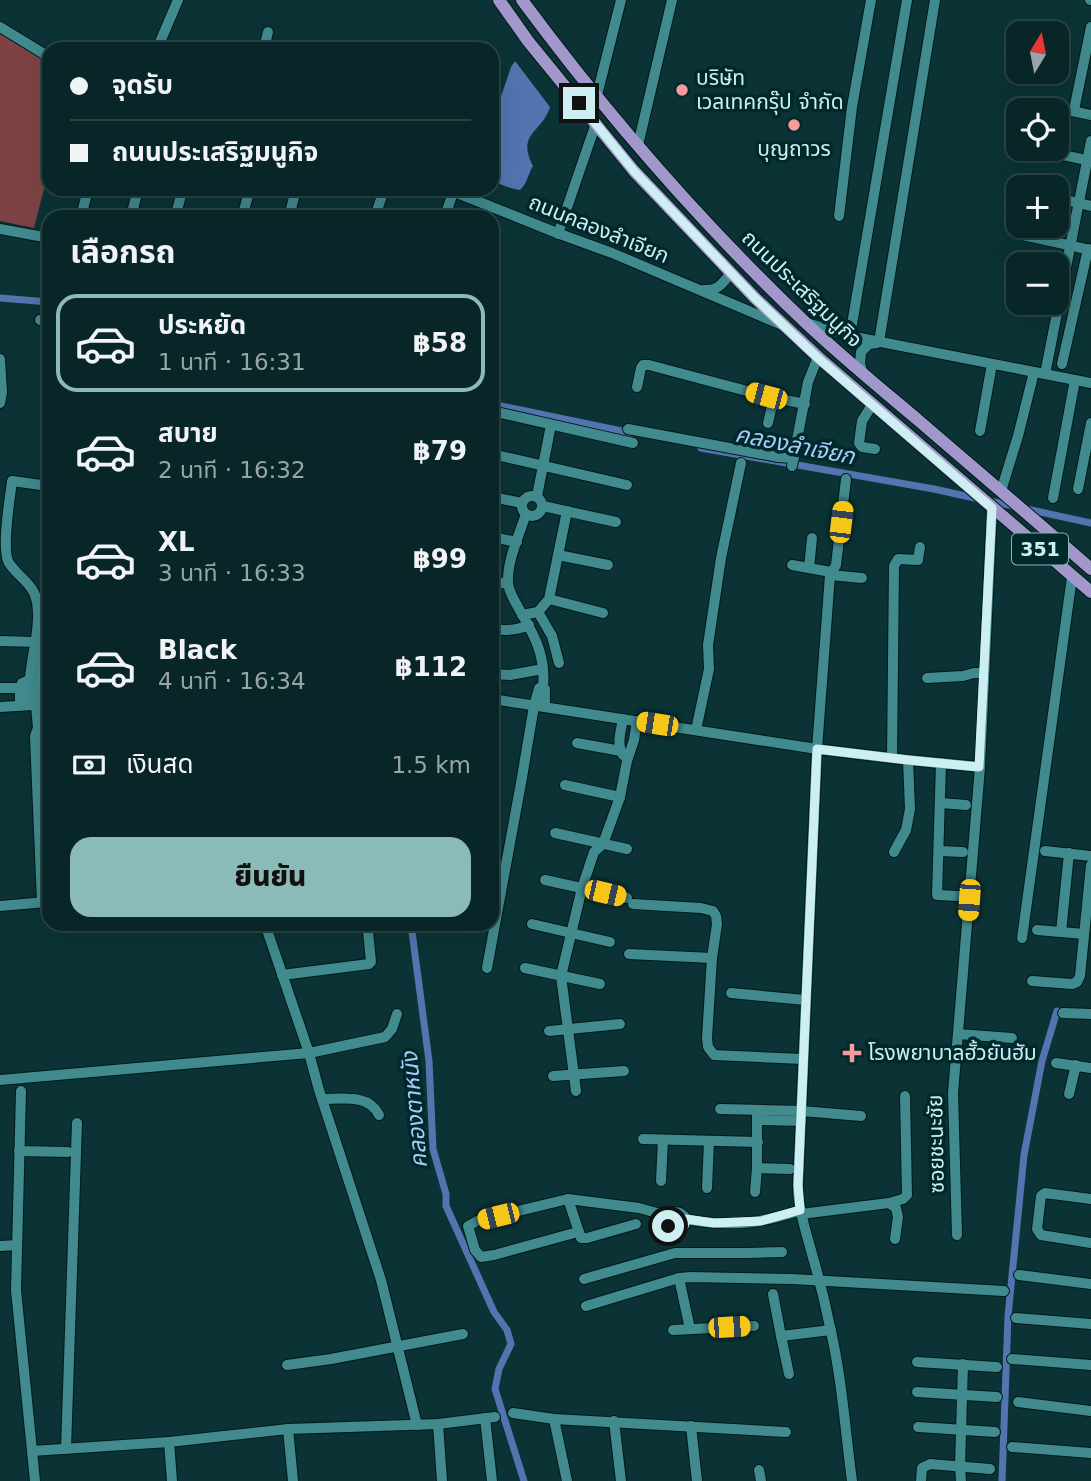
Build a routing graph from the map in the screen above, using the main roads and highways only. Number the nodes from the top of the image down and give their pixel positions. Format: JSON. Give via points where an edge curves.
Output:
{"nodes":[{"id":1,"x":499,"y":0,"type":"edge"},
{"id":2,"x":522,"y":0,"type":"edge"},
{"id":3,"x":1091,"y":569,"type":"edge"},
{"id":4,"x":1091,"y":592,"type":"edge"}],
"edges":[{"from":1,"to":4,"type":"main road","name":"ถนนประเสริฐมนูกิจ","number":"351","via":[[634,171],[783,326]]},
{"from":2,"to":3,"type":"main road","name":"ถนนประเสริฐมนูกิจ","number":"351","via":[[638,145],[728,245],[863,374]]}]}
